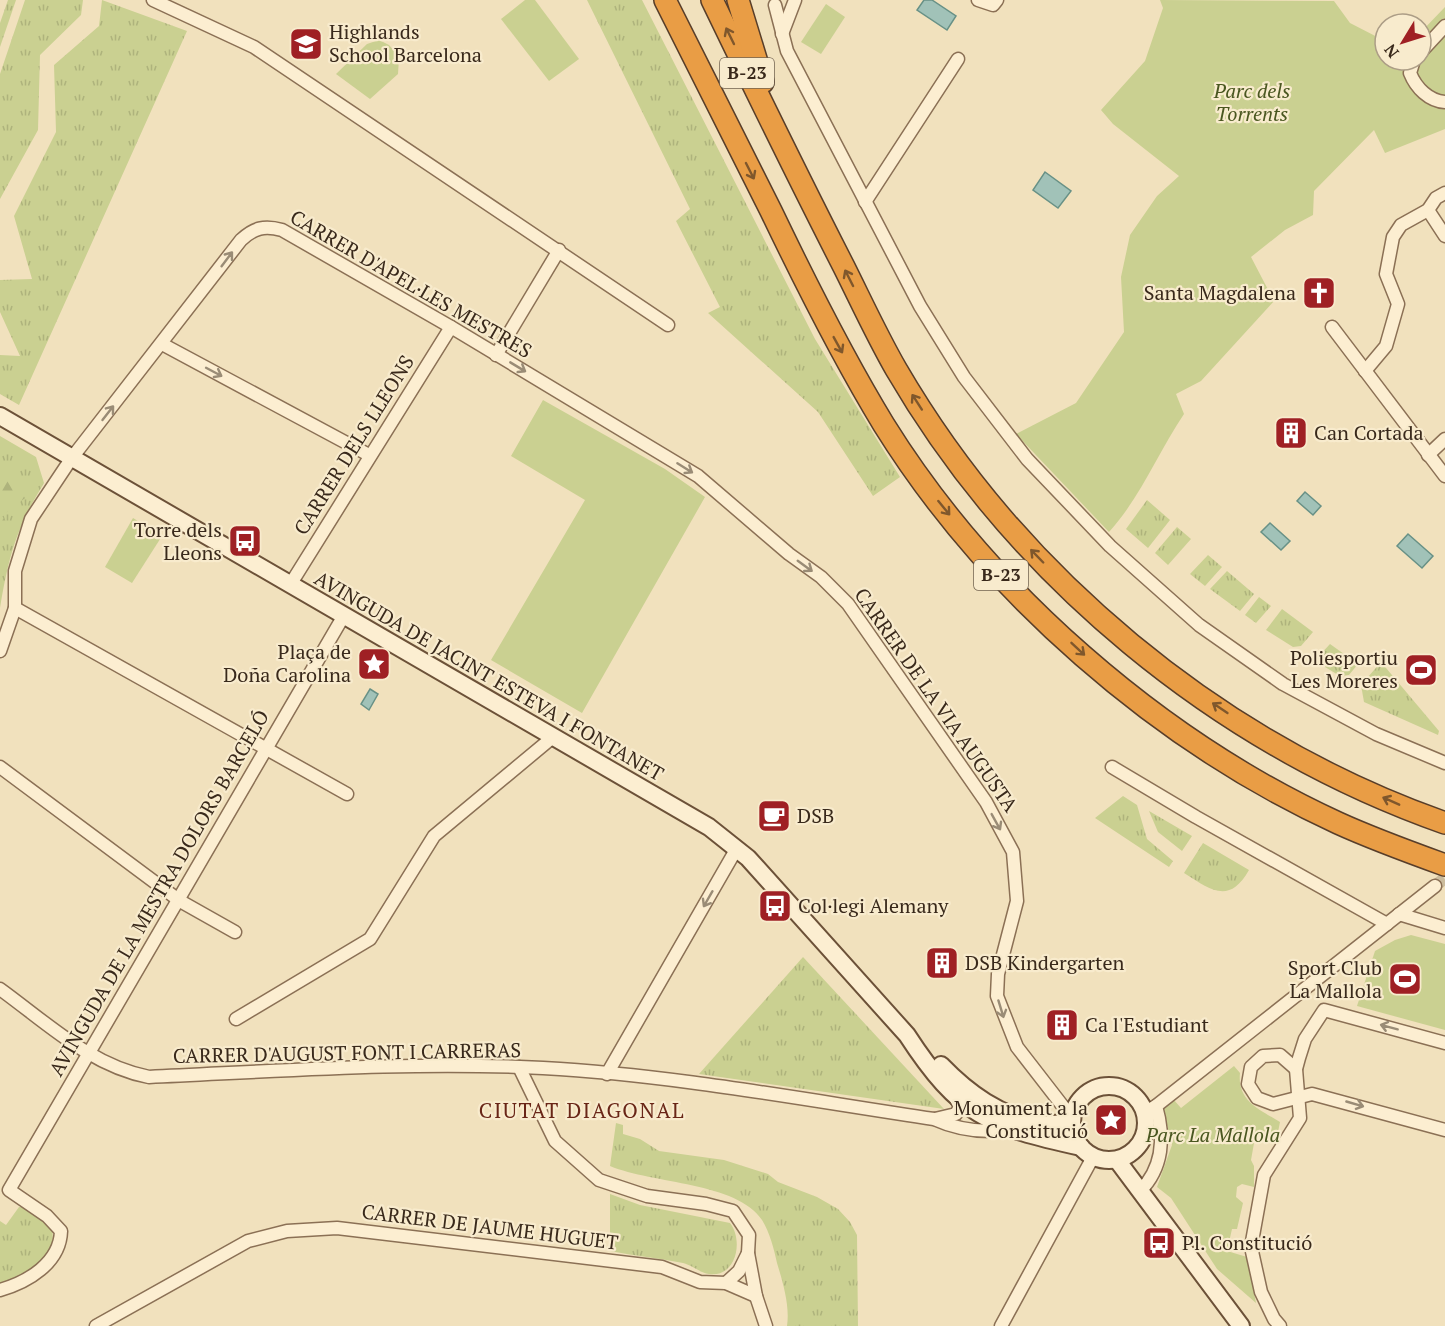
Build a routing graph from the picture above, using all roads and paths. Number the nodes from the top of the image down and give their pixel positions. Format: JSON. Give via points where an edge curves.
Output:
{"nodes":[{"id":1,"x":153,"y":0,"type":"edge"},
{"id":2,"x":665,"y":0,"type":"edge"},
{"id":3,"x":712,"y":0,"type":"edge"},
{"id":4,"x":738,"y":0,"type":"edge"},
{"id":5,"x":795,"y":0,"type":"edge"},
{"id":6,"x":978,"y":0,"type":"edge"},
{"id":7,"x":772,"y":2,"type":"edge"},
{"id":8,"x":995,"y":3,"type":"edge"},
{"id":9,"x":1445,"y":26,"type":"edge"},
{"id":10,"x":782,"y":34,"type":"junction"},
{"id":11,"x":1433,"y":39,"type":"edge"},
{"id":12,"x":958,"y":59,"type":"dead end"},
{"id":13,"x":1410,"y":72,"type":"edge"},
{"id":14,"x":1445,"y":102,"type":"edge"},
{"id":15,"x":783,"y":145,"type":"junction"},
{"id":16,"x":1445,"y":193,"type":"edge"},
{"id":17,"x":865,"y":202,"type":"junction"},
{"id":18,"x":1428,"y":210,"type":"junction"},
{"id":19,"x":1445,"y":236,"type":"edge"},
{"id":20,"x":558,"y":250,"type":"junction"},
{"id":21,"x":668,"y":325,"type":"dead end"},
{"id":22,"x":451,"y":327,"type":"junction"},
{"id":23,"x":1332,"y":327,"type":"dead end"},
{"id":24,"x":162,"y":344,"type":"junction"},
{"id":25,"x":496,"y":354,"type":"junction"},
{"id":26,"x":1365,"y":371,"type":"junction"},
{"id":27,"x":0,"y":416,"type":"edge"},
{"id":28,"x":1445,"y":439,"type":"edge"},
{"id":29,"x":369,"y":455,"type":"junction"},
{"id":30,"x":1428,"y":455,"type":"junction"},
{"id":31,"x":71,"y":459,"type":"junction"},
{"id":32,"x":1445,"y":476,"type":"edge"},
{"id":33,"x":760,"y":529,"type":"joint"},
{"id":34,"x":290,"y":585,"type":"junction"},
{"id":35,"x":15,"y":608,"type":"junction"},
{"id":36,"x":344,"y":617,"type":"junction"},
{"id":37,"x":0,"y":651,"type":"edge"},
{"id":38,"x":554,"y":737,"type":"junction"},
{"id":39,"x":266,"y":748,"type":"junction"},
{"id":40,"x":1445,"y":763,"type":"edge"},
{"id":41,"x":0,"y":767,"type":"edge"},
{"id":42,"x":1112,"y":767,"type":"dead end"},
{"id":43,"x":347,"y":794,"type":"dead end"},
{"id":44,"x":1445,"y":823,"type":"edge"},
{"id":45,"x":737,"y":848,"type":"junction"},
{"id":46,"x":1445,"y":865,"type":"edge"},
{"id":47,"x":1435,"y":886,"type":"tunnel mouth"},
{"id":48,"x":180,"y":901,"type":"junction"},
{"id":49,"x":1399,"y":914,"type":"junction"},
{"id":50,"x":1387,"y":924,"type":"junction"},
{"id":51,"x":1445,"y":928,"type":"edge"},
{"id":52,"x":236,"y":932,"type":"dead end"},
{"id":53,"x":0,"y":988,"type":"edge"},
{"id":54,"x":236,"y":1019,"type":"dead end"},
{"id":55,"x":906,"y":1035,"type":"junction"},
{"id":56,"x":1445,"y":1043,"type":"edge"},
{"id":57,"x":87,"y":1053,"type":"junction"},
{"id":58,"x":519,"y":1067,"type":"junction"},
{"id":59,"x":1296,"y":1069,"type":"junction"},
{"id":60,"x":607,"y":1074,"type":"junction"},
{"id":61,"x":1298,"y":1097,"type":"junction"},
{"id":62,"x":956,"y":1099,"type":"junction"},
{"id":63,"x":1150,"y":1109,"type":"junction"},
{"id":64,"x":934,"y":1119,"type":"junction"},
{"id":65,"x":1072,"y":1121,"type":"junction"},
{"id":66,"x":1010,"y":1130,"type":"junction"},
{"id":67,"x":1445,"y":1130,"type":"edge"},
{"id":68,"x":1087,"y":1152,"type":"junction"},
{"id":69,"x":1117,"y":1160,"type":"junction"},
{"id":70,"x":1140,"y":1191,"type":"junction"},
{"id":71,"x":748,"y":1253,"type":"junction"},
{"id":72,"x":726,"y":1283,"type":"junction"},
{"id":73,"x":0,"y":1290,"type":"edge"},
{"id":74,"x":756,"y":1296,"type":"junction"},
{"id":75,"x":96,"y":1326,"type":"edge"},
{"id":76,"x":766,"y":1326,"type":"edge"},
{"id":77,"x":1001,"y":1326,"type":"edge"},
{"id":78,"x":1241,"y":1326,"type":"edge"},
{"id":79,"x":1280,"y":1326,"type":"edge"}],
"edges":[{"from":1,"to":20,"type":"street","via":[[254,47]]},
{"from":2,"to":46,"type":"highway","number":"B-23","one_way":true,"via":[[810,293],[858,380],[931,492],[1010,585],[1097,667],[1202,746],[1337,822]]},
{"from":15,"to":3,"type":"highway","number":"B-23","one_way":true},
{"from":4,"to":15,"type":"highway"},
{"from":5,"to":7,"type":"street","via":[[790,4]]},
{"from":5,"to":10,"type":"street"},
{"from":6,"to":8,"type":"street"},
{"from":7,"to":10,"type":"street"},
{"from":9,"to":11,"type":"street"},
{"from":10,"to":17,"type":"street","via":[[787,51]]},
{"from":12,"to":17,"type":"street"},
{"from":13,"to":14,"type":"street","via":[[1419,88],[1434,100]]},
{"from":44,"to":15,"type":"highway","number":"B-23","one_way":true,"via":[[1356,786],[1250,728],[1154,662],[1035,554],[963,467],[895,368]]},
{"from":16,"to":18,"type":"street"},
{"from":17,"to":40,"type":"street","via":[[920,306],[964,377],[1027,459],[1110,546],[1199,625],[1283,684],[1376,734]]},
{"from":18,"to":19,"type":"street"},
{"from":18,"to":26,"type":"street","via":[[1401,225],[1393,237],[1386,274],[1398,304],[1386,346]]},
{"from":20,"to":21,"type":"street"},
{"from":20,"to":25,"type":"street"},
{"from":24,"to":22,"type":"street","name":"CARRER D'APEL·LES MESTRES","one_way":true,"via":[[242,240],[253,229],[270,227],[282,230]]},
{"from":22,"to":25,"type":"street","name":"CARRER D'APEL·LES MESTRES"},
{"from":22,"to":29,"type":"street","name":"CARRER DELS LLEONS"},
{"from":23,"to":26,"type":"street"},
{"from":24,"to":29,"type":"street","one_way":true},
{"from":31,"to":24,"type":"street","name":"CARRER D'APEL·LES MESTRES","one_way":true},
{"from":25,"to":33,"type":"street","name":"CARRER D'APEL·LES MESTRES","one_way":true,"via":[[698,476]]},
{"from":26,"to":30,"type":"street"},
{"from":27,"to":31,"type":"street","name":"AVINGUDA DE JACINT ESTEVA I FONTANET"},
{"from":28,"to":30,"type":"street"},
{"from":29,"to":34,"type":"street","name":"CARRER DELS LLEONS"},
{"from":30,"to":32,"type":"street"},
{"from":31,"to":34,"type":"street","name":"AVINGUDA DE JACINT ESTEVA I FONTANET"},
{"from":31,"to":35,"type":"street","name":"CARRER D'APEL·LES MESTRES","via":[[31,519],[15,571]]},
{"from":33,"to":65,"type":"street","name":"CARRER DE LA VIA AUGUSTA","one_way":true,"via":[[848,604],[986,802],[1013,852],[1017,901],[998,974],[997,996],[1017,1047]]},
{"from":34,"to":36,"type":"street","name":"AVINGUDA DE JACINT ESTEVA I FONTANET"},
{"from":35,"to":37,"type":"street","name":"CARRER D'APEL·LES MESTRES"},
{"from":35,"to":39,"type":"street"},
{"from":36,"to":38,"type":"street","name":"AVINGUDA DE JACINT ESTEVA I FONTANET"},
{"from":36,"to":39,"type":"street","name":"AVINGUDA DE LA MESTRA DOLORS BARCELÓ"},
{"from":38,"to":45,"type":"street","name":"AVINGUDA DE JACINT ESTEVA I FONTANET","via":[[709,827]]},
{"from":38,"to":54,"type":"street","via":[[434,836],[370,939]]},
{"from":39,"to":43,"type":"street"},
{"from":39,"to":48,"type":"street","name":"AVINGUDA DE LA MESTRA DOLORS BARCELÓ"},
{"from":41,"to":48,"type":"street"},
{"from":42,"to":50,"type":"street"},
{"from":45,"to":55,"type":"street","name":"AVINGUDA DE JACINT ESTEVA I FONTANET"},
{"from":45,"to":60,"type":"street","one_way":true},
{"from":47,"to":49,"type":"street"},
{"from":48,"to":52,"type":"street"},
{"from":48,"to":57,"type":"street","name":"AVINGUDA DE LA MESTRA DOLORS BARCELÓ"},
{"from":49,"to":50,"type":"street"},
{"from":49,"to":51,"type":"street"},
{"from":50,"to":63,"type":"street"},
{"from":53,"to":57,"type":"street","name":"CARRER D'AUGUST FONT I CARRERAS"},
{"from":55,"to":62,"type":"street","name":"AVINGUDA DE JACINT ESTEVA I FONTANET"},
{"from":55,"to":65,"type":"street","name":"AVINGUDA DE JACINT ESTEVA I FONTANET","via":[[967,1090],[994,1108],[1041,1125]]},
{"from":56,"to":59,"type":"street","one_way":true,"via":[[1324,1010],[1305,1039]]},
{"from":57,"to":58,"type":"street","name":"CARRER D'AUGUST FONT I CARRERAS","via":[[124,1073],[149,1077],[385,1067]]},
{"from":57,"to":73,"type":"street","name":"AVINGUDA DE LA MESTRA DOLORS BARCELÓ","via":[[9,1190],[47,1215],[61,1231],[61,1242],[38,1273]]},
{"from":58,"to":60,"type":"street","name":"CARRER D'AUGUST FONT I CARRERAS"},
{"from":58,"to":71,"type":"street","via":[[555,1141],[598,1180],[647,1196],[733,1211],[749,1235]]},
{"from":59,"to":61,"type":"street"},
{"from":59,"to":61,"type":"street","via":[[1280,1055],[1263,1056],[1251,1067],[1248,1084],[1257,1098],[1273,1104]]},
{"from":60,"to":64,"type":"street","name":"CARRER D'AUGUST FONT I CARRERAS"},
{"from":61,"to":67,"type":"street","one_way":true,"via":[[1312,1094],[1345,1101]]},
{"from":61,"to":79,"type":"street","via":[[1300,1118],[1264,1175],[1251,1247],[1261,1292]]},
{"from":62,"to":64,"type":"street","via":[[960,1107],[956,1114]]},
{"from":62,"to":66,"type":"street","name":"AVINGUDA DE JACINT ESTEVA I FONTANET"},
{"from":63,"to":65,"type":"street","via":[[1131,1093],[1109,1086],[1097,1087],[1082,1097]]},
{"from":63,"to":69,"type":"street","via":[[1141,1142]]},
{"from":63,"to":70,"type":"street","via":[[1162,1127],[1161,1149],[1152,1177]]},
{"from":64,"to":66,"type":"street","name":"CARRER D'AUGUST FONT I CARRERAS","via":[[990,1132]]},
{"from":65,"to":68,"type":"street","via":[[1074,1136]]},
{"from":66,"to":68,"type":"street","name":"AVINGUDA DE JACINT ESTEVA I FONTANET"},
{"from":68,"to":69,"type":"street"},
{"from":68,"to":77,"type":"street"},
{"from":69,"to":70,"type":"street"},
{"from":70,"to":78,"type":"street"},
{"from":71,"to":72,"type":"street","via":[[739,1271]]},
{"from":71,"to":74,"type":"street"},
{"from":72,"to":74,"type":"street","name":"CARRER DE JAUME HUGUET"},
{"from":72,"to":75,"type":"street","name":"CARRER DE JAUME HUGUET","via":[[700,1282],[662,1268],[337,1228],[287,1231],[248,1241]]},
{"from":74,"to":76,"type":"street"}]}
